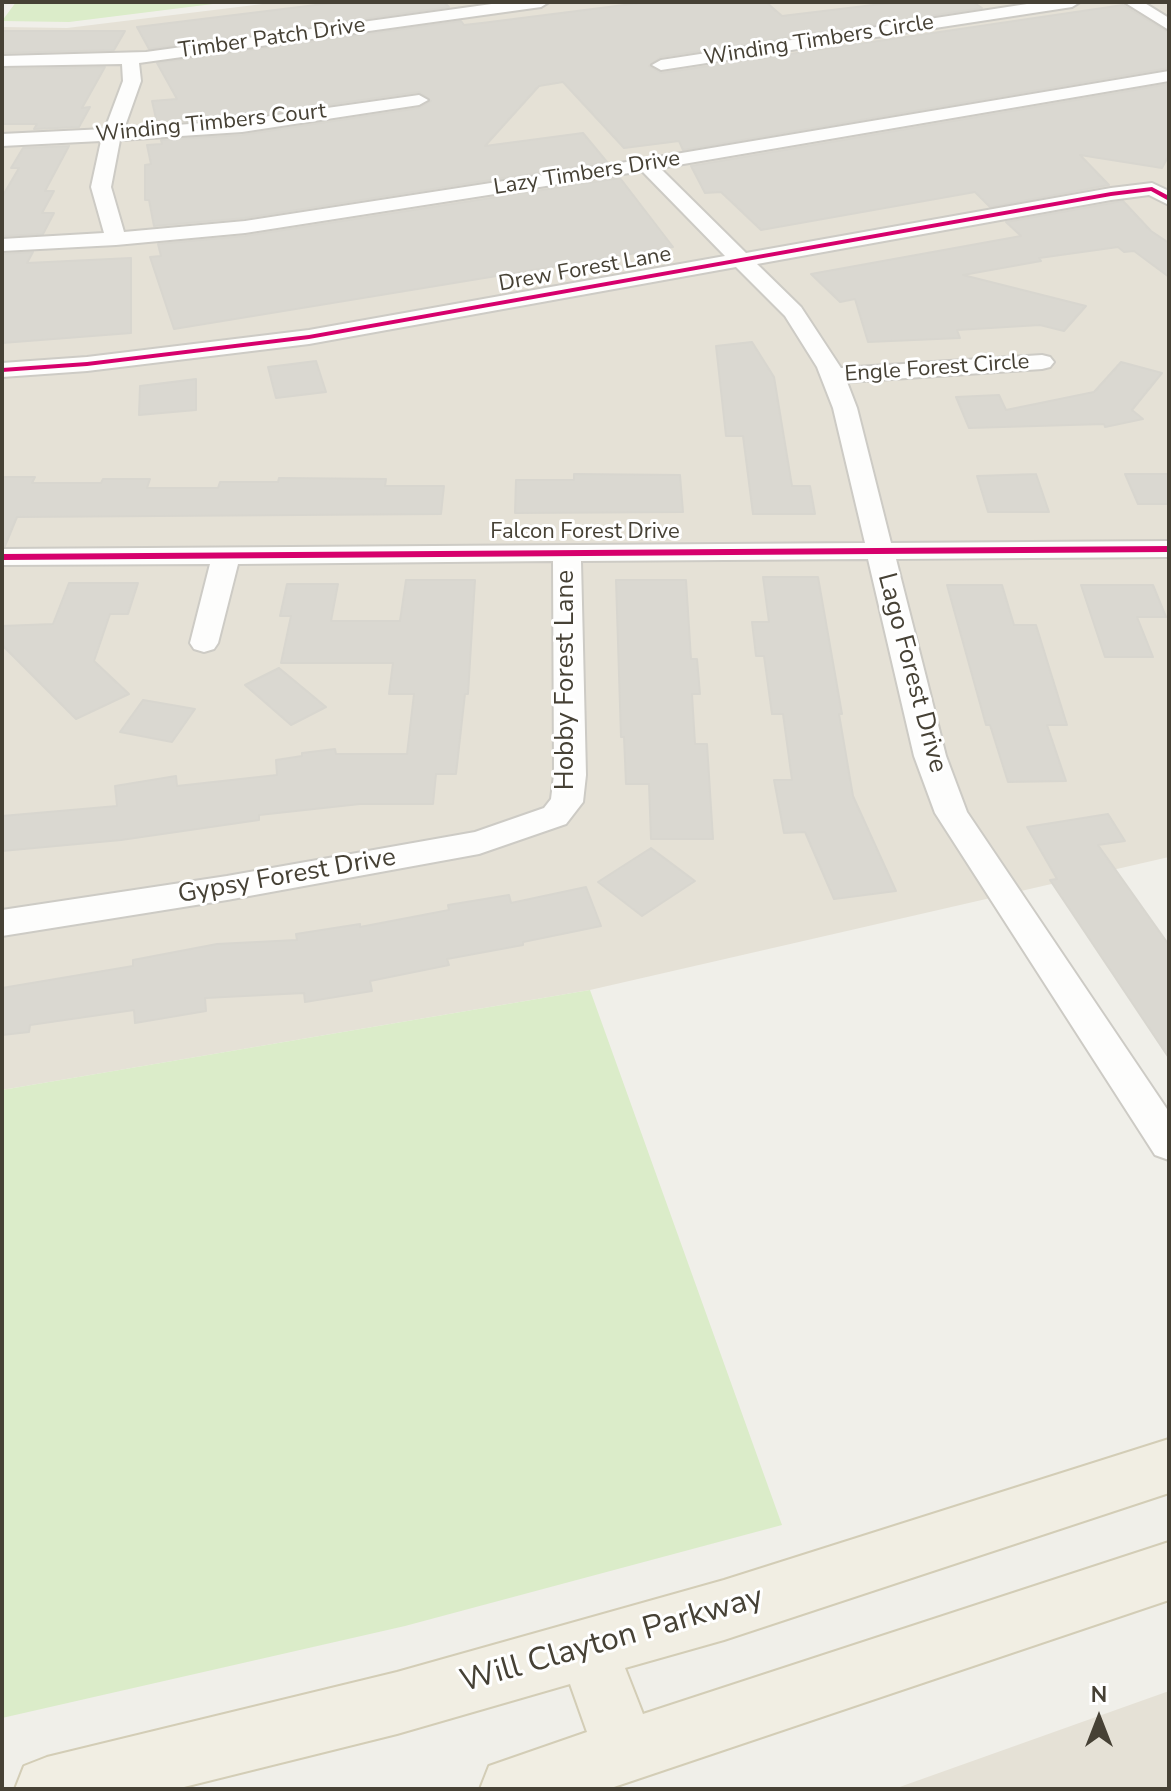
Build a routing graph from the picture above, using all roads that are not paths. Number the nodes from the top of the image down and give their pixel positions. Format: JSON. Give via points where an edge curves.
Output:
{"nodes":[{"id":1,"x":541,"y":2,"type":"edge"},
{"id":2,"x":1072,"y":2,"type":"edge"},
{"id":3,"x":1132,"y":2,"type":"edge"},
{"id":4,"x":484,"y":5,"type":"edge"},
{"id":5,"x":1169,"y":25,"type":"edge"},
{"id":6,"x":130,"y":58,"type":"junction"},
{"id":7,"x":2,"y":61,"type":"edge"},
{"id":8,"x":661,"y":65,"type":"dead end"},
{"id":9,"x":1169,"y":76,"type":"edge"},
{"id":10,"x":419,"y":100,"type":"dead end"},
{"id":11,"x":112,"y":135,"type":"junction"},
{"id":12,"x":2,"y":140,"type":"edge"},
{"id":13,"x":646,"y":165,"type":"junction"},
{"id":14,"x":1169,"y":199,"type":"edge"},
{"id":15,"x":116,"y":239,"type":"junction"},
{"id":16,"x":2,"y":245,"type":"edge"},
{"id":17,"x":743,"y":261,"type":"junction"},
{"id":18,"x":1042,"y":362,"type":"dead end"},
{"id":19,"x":2,"y":370,"type":"edge"},
{"id":20,"x":833,"y":376,"type":"junction"},
{"id":21,"x":1169,"y":549,"type":"edge"},
{"id":22,"x":879,"y":551,"type":"junction"},
{"id":23,"x":567,"y":553,"type":"junction"},
{"id":24,"x":226,"y":556,"type":"junction"},
{"id":25,"x":2,"y":557,"type":"edge"},
{"id":26,"x":204,"y":643,"type":"dead end"},
{"id":27,"x":564,"y":806,"type":"joint"},
{"id":28,"x":2,"y":923,"type":"edge"},
{"id":29,"x":1169,"y":1144,"type":"edge"},
{"id":30,"x":1169,"y":1466,"type":"edge"},
{"id":31,"x":1169,"y":1571,"type":"edge"},
{"id":32,"x":587,"y":1649,"type":"junction"},
{"id":33,"x":626,"y":1751,"type":"junction"},
{"id":34,"x":47,"y":1789,"type":"edge"},
{"id":35,"x":512,"y":1789,"type":"edge"}],
"edges":[{"from":1,"to":4,"type":"street","name":"Timber Patch Drive"},
{"from":2,"to":8,"type":"street","name":"Winding Timbers Circle"},
{"from":3,"to":5,"type":"street"},
{"from":4,"to":6,"type":"street","name":"Timber Patch Drive"},
{"from":6,"to":7,"type":"street","name":"Timber Patch Drive"},
{"from":6,"to":11,"type":"street","via":[[130,89]]},
{"from":9,"to":13,"type":"street","name":"Lazy Timbers Drive"},
{"from":10,"to":11,"type":"street","name":"Winding Timbers Court","via":[[242,126]]},
{"from":11,"to":12,"type":"street","name":"Winding Timbers Court"},
{"from":11,"to":15,"type":"street","via":[[101,187]]},
{"from":13,"to":15,"type":"street","name":"Lazy Timbers Drive","via":[[245,227]]},
{"from":13,"to":17,"type":"street","name":"Lago Forest Drive"},
{"from":14,"to":17,"type":"street","name":"Drew Forest Lane","via":[[1152,189],[1111,194]]},
{"from":15,"to":16,"type":"street","name":"Lazy Timbers Drive"},
{"from":17,"to":19,"type":"street","name":"Drew Forest Lane","via":[[309,337]]},
{"from":17,"to":20,"type":"street","name":"Lago Forest Drive","via":[[793,312]]},
{"from":18,"to":20,"type":"street","name":"Engle Forest Circle"},
{"from":20,"to":22,"type":"street","name":"Lago Forest Drive"},
{"from":21,"to":22,"type":"street","name":"Falcon Forest Drive"},
{"from":22,"to":23,"type":"street","name":"Falcon Forest Drive"},
{"from":22,"to":29,"type":"street","name":"Lago Forest Drive","via":[[930,756],[951,813]]},
{"from":23,"to":24,"type":"street","name":"Falcon Forest Drive"},
{"from":23,"to":27,"type":"street","name":"Hobby Forest Lane","via":[[570,775]]},
{"from":24,"to":25,"type":"street","name":"Falcon Forest Drive"},
{"from":24,"to":26,"type":"street"},
{"from":27,"to":28,"type":"street","name":"Gypsy Forest Drive","via":[[555,816],[479,843]]},
{"from":30,"to":32,"type":"main road","name":"Will Clayton Parkway"},
{"from":31,"to":33,"type":"main road"},
{"from":32,"to":33,"type":"main road"},
{"from":32,"to":34,"type":"main road","name":"Will Clayton Parkway","via":[[397,1703]]},
{"from":33,"to":35,"type":"main road"}]}
